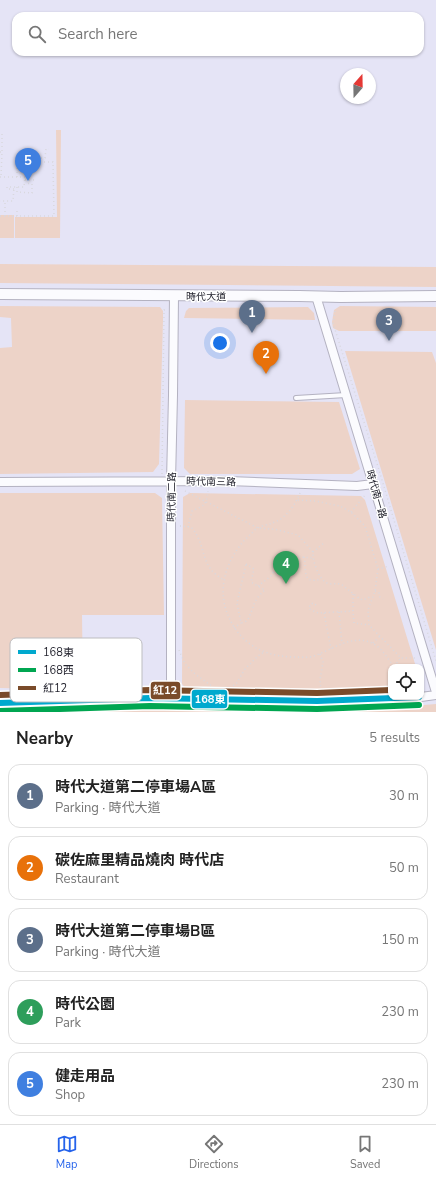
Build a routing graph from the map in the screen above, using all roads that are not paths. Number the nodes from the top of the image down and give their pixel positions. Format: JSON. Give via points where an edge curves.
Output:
{"nodes":[{"id":1,"x":0,"y":294,"type":"edge"},
{"id":2,"x":174,"y":296,"type":"junction"},
{"id":3,"x":316,"y":296,"type":"junction"},
{"id":4,"x":436,"y":296,"type":"edge"},
{"id":5,"x":346,"y":395,"type":"junction"},
{"id":6,"x":296,"y":398,"type":"dead end"},
{"id":7,"x":171,"y":481,"type":"junction"},
{"id":8,"x":0,"y":482,"type":"edge"},
{"id":9,"x":373,"y":484,"type":"junction"},
{"id":10,"x":436,"y":692,"type":"edge"},
{"id":11,"x":436,"y":695,"type":"edge"},
{"id":12,"x":424,"y":696,"type":"edge"},
{"id":13,"x":388,"y":698,"type":"edge"},
{"id":14,"x":170,"y":699,"type":"junction"},
{"id":15,"x":142,"y":700,"type":"edge"},
{"id":16,"x":0,"y":702,"type":"edge"},
{"id":17,"x":31,"y":702,"type":"joint"},
{"id":18,"x":32,"y":712,"type":"edge"}],
"edges":[{"from":1,"to":2,"type":"street","name":"時代大道"},
{"from":2,"to":3,"type":"street","name":"時代大道"},
{"from":2,"to":7,"type":"street","name":"時代南二路"},
{"from":3,"to":4,"type":"street","name":"時代大道"},
{"from":3,"to":5,"type":"street","name":"時代南一路"},
{"from":5,"to":6,"type":"lane"},
{"from":5,"to":9,"type":"street","name":"時代南一路"},
{"from":7,"to":8,"type":"street","name":"時代南三路"},
{"from":7,"to":9,"type":"street","name":"時代南三路","via":[[357,486]]},
{"from":7,"to":14,"type":"street","name":"時代南二路"},
{"from":9,"to":10,"type":"street","name":"時代南一路"},
{"from":11,"to":12,"type":"street"},
{"from":13,"to":14,"type":"street","via":[[318,701]]},
{"from":14,"to":15,"type":"street"},
{"from":16,"to":17,"type":"street"},
{"from":17,"to":18,"type":"street"}]}
